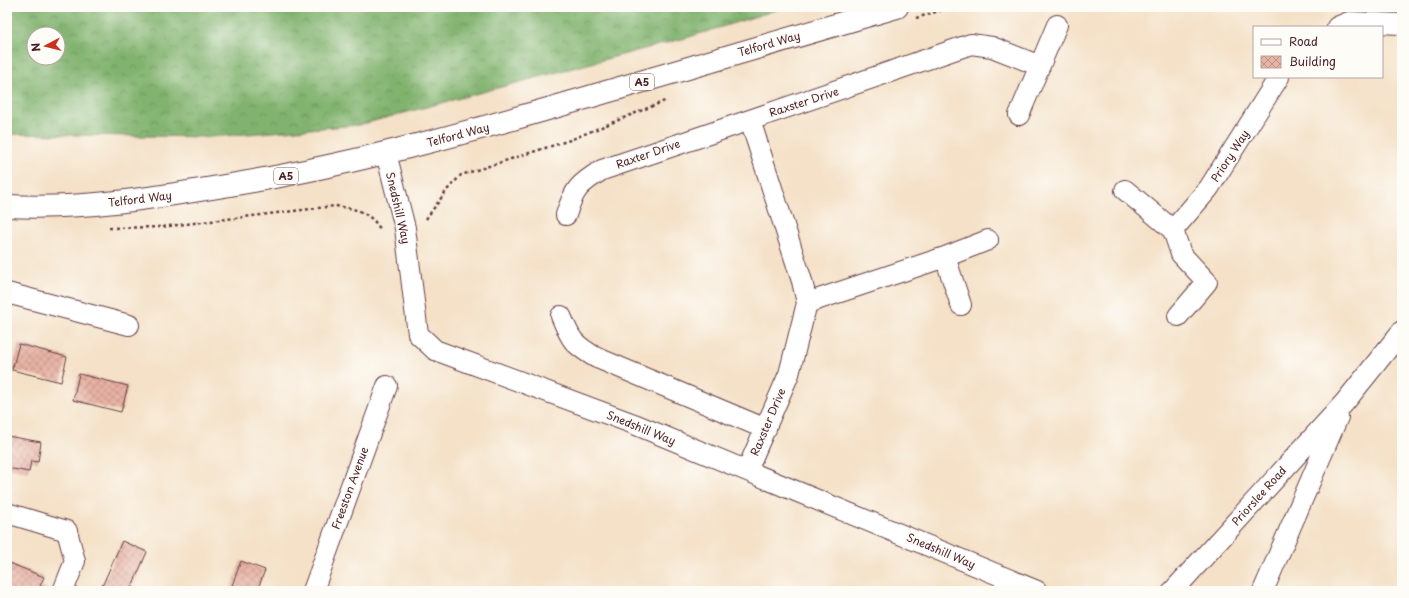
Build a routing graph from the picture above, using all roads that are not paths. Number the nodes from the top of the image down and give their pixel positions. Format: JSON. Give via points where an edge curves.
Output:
{"nodes":[{"id":1,"x":897,"y":7,"type":"edge"},
{"id":2,"x":1344,"y":19,"type":"edge"},
{"id":3,"x":1402,"y":24,"type":"edge"},
{"id":4,"x":1057,"y":25,"type":"dead end"},
{"id":5,"x":1040,"y":66,"type":"junction"},
{"id":6,"x":1278,"y":78,"type":"edge"},
{"id":7,"x":1019,"y":115,"type":"dead end"},
{"id":8,"x":750,"y":120,"type":"junction"},
{"id":9,"x":386,"y":154,"type":"junction"},
{"id":10,"x":1125,"y":190,"type":"dead end"},
{"id":11,"x":7,"y":206,"type":"edge"},
{"id":12,"x":566,"y":215,"type":"dead end"},
{"id":13,"x":1173,"y":230,"type":"junction"},
{"id":14,"x":988,"y":240,"type":"dead end"},
{"id":15,"x":945,"y":257,"type":"junction"},
{"id":16,"x":7,"y":293,"type":"edge"},
{"id":17,"x":807,"y":304,"type":"junction"},
{"id":18,"x":961,"y":305,"type":"dead end"},
{"id":19,"x":560,"y":316,"type":"dead end"},
{"id":20,"x":1178,"y":316,"type":"dead end"},
{"id":21,"x":129,"y":325,"type":"dead end"},
{"id":22,"x":1402,"y":331,"type":"edge"},
{"id":23,"x":387,"y":386,"type":"dead end"},
{"id":24,"x":1345,"y":402,"type":"junction"},
{"id":25,"x":766,"y":429,"type":"junction"},
{"id":26,"x":747,"y":470,"type":"junction"},
{"id":27,"x":7,"y":513,"type":"edge"},
{"id":28,"x":63,"y":591,"type":"edge"},
{"id":29,"x":313,"y":591,"type":"edge"},
{"id":30,"x":1037,"y":591,"type":"edge"},
{"id":31,"x":1173,"y":591,"type":"edge"},
{"id":32,"x":1263,"y":591,"type":"edge"}],
"edges":[{"from":1,"to":9,"type":"main road","name":"Telford Way","number":"A5","via":[[488,127]]},
{"from":2,"to":3,"type":"street"},
{"from":4,"to":5,"type":"street"},
{"from":5,"to":7,"type":"street"},
{"from":5,"to":8,"type":"street","name":"Raxster Drive","via":[[992,47],[971,44]]},
{"from":6,"to":13,"type":"street","name":"Priory Way","via":[[1208,188]]},
{"from":8,"to":12,"type":"street","name":"Raxter Drive","via":[[602,170],[585,181],[576,191]]},
{"from":8,"to":17,"type":"street","name":"Raxster Drive","via":[[802,281]]},
{"from":9,"to":11,"type":"main road","name":"Telford Way","number":"A5","via":[[286,176],[185,193],[89,205]]},
{"from":9,"to":26,"type":"street","name":"Snedshill Way","via":[[405,228],[418,334],[435,350],[634,424]]},
{"from":10,"to":13,"type":"street"},
{"from":13,"to":20,"type":"street","via":[[1181,254],[1206,282]]},
{"from":14,"to":15,"type":"street"},
{"from":15,"to":17,"type":"street"},
{"from":15,"to":18,"type":"street"},
{"from":16,"to":21,"type":"street"},
{"from":17,"to":25,"type":"street","name":"Raxster Drive","via":[[788,374]]},
{"from":19,"to":25,"type":"street","via":[[578,347],[595,357]]},
{"from":22,"to":24,"type":"street","name":"Priorslee Road"},
{"from":23,"to":29,"type":"street","name":"Freeston Avenue"},
{"from":24,"to":31,"type":"street","name":"Priorslee Road"},
{"from":24,"to":32,"type":"street","name":"Priorslee Road"},
{"from":25,"to":26,"type":"street","name":"Raxster Drive"},
{"from":26,"to":30,"type":"street","name":"Snedshill Way"},
{"from":27,"to":28,"type":"street","via":[[67,531],[75,561]]}]}
